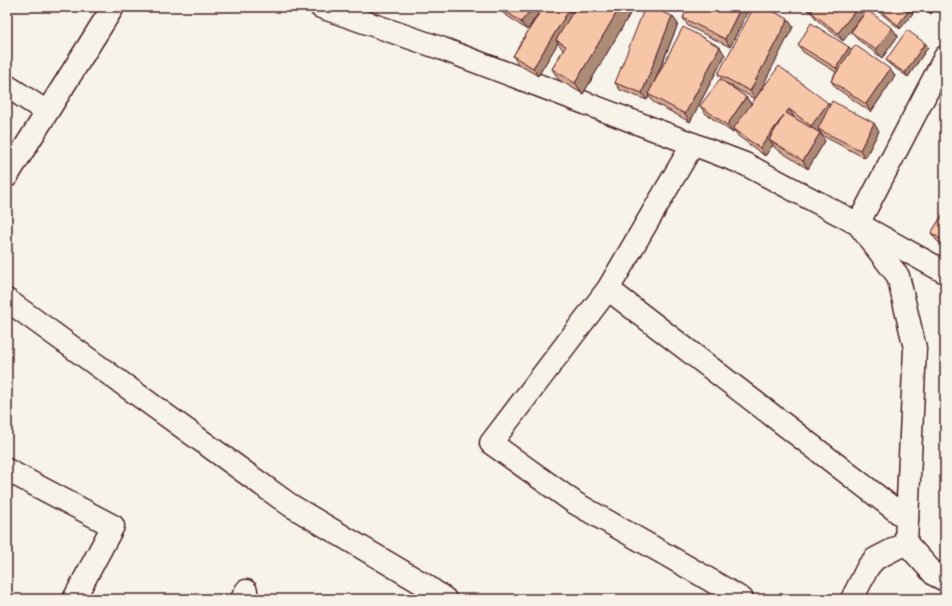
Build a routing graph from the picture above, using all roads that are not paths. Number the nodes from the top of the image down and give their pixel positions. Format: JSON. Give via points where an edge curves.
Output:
{"nodes":[{"id":1,"x":112,"y":7,"type":"edge"},
{"id":2,"x":321,"y":7,"type":"edge"},
{"id":3,"x":945,"y":57,"type":"edge"},
{"id":4,"x":7,"y":86,"type":"edge"},
{"id":5,"x":47,"y":112,"type":"junction"},
{"id":6,"x":693,"y":144,"type":"junction"},
{"id":7,"x":7,"y":176,"type":"edge"},
{"id":8,"x":858,"y":224,"type":"junction"},
{"id":9,"x":945,"y":272,"type":"edge"},
{"id":10,"x":608,"y":289,"type":"junction"},
{"id":11,"x":7,"y":300,"type":"edge"},
{"id":12,"x":7,"y":470,"type":"edge"},
{"id":13,"x":907,"y":519,"type":"junction"},
{"id":14,"x":906,"y":543,"type":"junction"},
{"id":15,"x":945,"y":580,"type":"edge"},
{"id":16,"x":74,"y":599,"type":"edge"},
{"id":17,"x":445,"y":599,"type":"edge"},
{"id":18,"x":742,"y":599,"type":"edge"},
{"id":19,"x":852,"y":599,"type":"edge"}],
"edges":[{"from":1,"to":5,"type":"street"},
{"from":2,"to":6,"type":"street","via":[[443,49]]},
{"from":3,"to":8,"type":"street"},
{"from":4,"to":5,"type":"street"},
{"from":5,"to":7,"type":"street"},
{"from":6,"to":8,"type":"street","via":[[745,164]]},
{"from":6,"to":10,"type":"street"},
{"from":8,"to":9,"type":"street"},
{"from":8,"to":13,"type":"street","via":[[898,276],[915,348]]},
{"from":10,"to":13,"type":"street"},
{"from":10,"to":18,"type":"street","via":[[491,443],[575,503]]},
{"from":11,"to":17,"type":"street","via":[[290,505]]},
{"from":12,"to":16,"type":"street","via":[[112,526]]},
{"from":13,"to":14,"type":"street"},
{"from":14,"to":15,"type":"street","via":[[935,575]]},
{"from":14,"to":19,"type":"street","via":[[875,559],[868,567]]}]}
